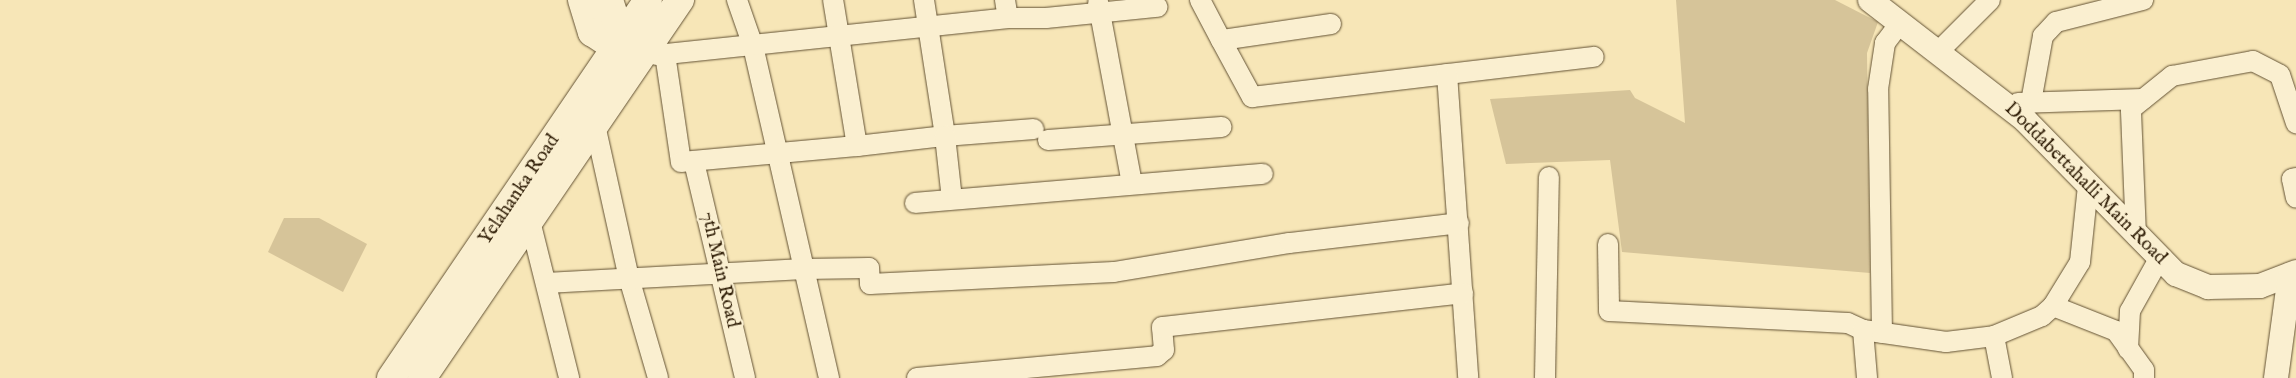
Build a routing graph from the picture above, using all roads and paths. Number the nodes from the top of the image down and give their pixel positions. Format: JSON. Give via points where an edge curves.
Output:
{"nodes":[{"id":1,"x":582,"y":0,"type":"edge"},
{"id":2,"x":609,"y":0,"type":"edge"},
{"id":3,"x":648,"y":0,"type":"edge"},
{"id":4,"x":680,"y":0,"type":"edge"},
{"id":5,"x":738,"y":0,"type":"edge"},
{"id":6,"x":833,"y":0,"type":"edge"},
{"id":7,"x":924,"y":0,"type":"edge"},
{"id":8,"x":1200,"y":0,"type":"edge"},
{"id":9,"x":1870,"y":0,"type":"edge"},
{"id":10,"x":1990,"y":0,"type":"edge"},
{"id":11,"x":2143,"y":0,"type":"edge"},
{"id":12,"x":1100,"y":7,"type":"edge"},
{"id":13,"x":1157,"y":7,"type":"dead end"},
{"id":14,"x":1006,"y":9,"type":"edge"},
{"id":15,"x":1901,"y":22,"type":"junction"},
{"id":16,"x":1331,"y":24,"type":"dead end"},
{"id":17,"x":929,"y":27,"type":"junction"},
{"id":18,"x":841,"y":34,"type":"junction"},
{"id":19,"x":1222,"y":40,"type":"junction"},
{"id":20,"x":752,"y":46,"type":"junction"},
{"id":21,"x":641,"y":51,"type":"junction"},
{"id":22,"x":1939,"y":51,"type":"junction"},
{"id":23,"x":1594,"y":57,"type":"dead end"},
{"id":24,"x":1448,"y":74,"type":"junction"},
{"id":25,"x":2143,"y":99,"type":"junction"},
{"id":26,"x":2030,"y":102,"type":"junction"},
{"id":27,"x":2005,"y":104,"type":"junction"},
{"id":28,"x":2296,"y":123,"type":"edge"},
{"id":29,"x":595,"y":125,"type":"junction"},
{"id":30,"x":1222,"y":127,"type":"dead end"},
{"id":31,"x":945,"y":136,"type":"junction"},
{"id":32,"x":1124,"y":136,"type":"junction"},
{"id":33,"x":857,"y":146,"type":"junction"},
{"id":34,"x":777,"y":154,"type":"junction"},
{"id":35,"x":694,"y":162,"type":"junction"},
{"id":36,"x":1263,"y":174,"type":"dead end"},
{"id":37,"x":1549,"y":177,"type":"dead end"},
{"id":38,"x":2296,"y":178,"type":"edge"},
{"id":39,"x":1132,"y":183,"type":"junction"},
{"id":40,"x":2088,"y":186,"type":"junction"},
{"id":41,"x":2296,"y":198,"type":"edge"},
{"id":42,"x":952,"y":199,"type":"junction"},
{"id":43,"x":915,"y":203,"type":"dead end"},
{"id":44,"x":530,"y":221,"type":"junction"},
{"id":45,"x":1459,"y":223,"type":"junction"},
{"id":46,"x":2136,"y":236,"type":"junction"},
{"id":47,"x":1608,"y":244,"type":"dead end"},
{"id":48,"x":2159,"y":259,"type":"junction"},
{"id":49,"x":804,"y":269,"type":"junction"},
{"id":50,"x":718,"y":272,"type":"junction"},
{"id":51,"x":2293,"y":274,"type":"edge"},
{"id":52,"x":630,"y":278,"type":"junction"},
{"id":53,"x":546,"y":283,"type":"junction"},
{"id":54,"x":1463,"y":294,"type":"junction"},
{"id":55,"x":2053,"y":306,"type":"junction"},
{"id":56,"x":1872,"y":332,"type":"junction"},
{"id":57,"x":1994,"y":336,"type":"junction"},
{"id":58,"x":2128,"y":349,"type":"junction"},
{"id":59,"x":1104,"y":369,"type":"edge"},
{"id":60,"x":391,"y":378,"type":"edge"},
{"id":61,"x":422,"y":378,"type":"edge"},
{"id":62,"x":569,"y":378,"type":"edge"},
{"id":63,"x":658,"y":378,"type":"edge"},
{"id":64,"x":745,"y":378,"type":"edge"},
{"id":65,"x":829,"y":378,"type":"edge"},
{"id":66,"x":917,"y":378,"type":"edge"},
{"id":67,"x":1468,"y":378,"type":"edge"},
{"id":68,"x":1545,"y":378,"type":"edge"},
{"id":69,"x":1867,"y":378,"type":"edge"},
{"id":70,"x":2002,"y":378,"type":"edge"},
{"id":71,"x":2144,"y":378,"type":"edge"},
{"id":72,"x":2276,"y":378,"type":"edge"}],
"edges":[{"from":1,"to":21,"type":"main road","via":[[592,32]]},
{"from":2,"to":21,"type":"main road","via":[[615,19]]},
{"from":3,"to":21,"type":"main road","name":"Yelahanka Road"},
{"from":4,"to":21,"type":"main road","name":"Yelahanka Road"},
{"from":5,"to":20,"type":"street"},
{"from":6,"to":18,"type":"street"},
{"from":7,"to":17,"type":"street"},
{"from":8,"to":19,"type":"street"},
{"from":9,"to":15,"type":"street","name":"Doddabettahalli Main Road"},
{"from":10,"to":22,"type":"street"},
{"from":11,"to":26,"type":"street","via":[[2056,22],[2043,36]]},
{"from":12,"to":13,"type":"street"},
{"from":12,"to":14,"type":"street"},
{"from":12,"to":32,"type":"street"},
{"from":14,"to":17,"type":"street"},
{"from":15,"to":22,"type":"street","name":"Doddabettahalli Main Road"},
{"from":15,"to":56,"type":"street","via":[[1885,43],[1878,89]]},
{"from":16,"to":19,"type":"street"},
{"from":17,"to":18,"type":"street"},
{"from":17,"to":31,"type":"street"},
{"from":18,"to":20,"type":"street"},
{"from":18,"to":33,"type":"street"},
{"from":19,"to":24,"type":"street","via":[[1252,97]]},
{"from":20,"to":21,"type":"street"},
{"from":20,"to":34,"type":"street"},
{"from":21,"to":29,"type":"main road","name":"Yelahanka Road"},
{"from":21,"to":35,"type":"street","via":[[680,162]]},
{"from":21,"to":60,"type":"main road","name":"Yelahanka Road"},
{"from":22,"to":27,"type":"street","name":"Doddabettahalli Main Road"},
{"from":23,"to":24,"type":"street"},
{"from":24,"to":45,"type":"street"},
{"from":25,"to":26,"type":"street"},
{"from":25,"to":28,"type":"street","via":[[2172,76],[2253,62],[2280,75]]},
{"from":25,"to":46,"type":"street","via":[[2131,109]]},
{"from":26,"to":27,"type":"street"},
{"from":27,"to":40,"type":"street","name":"Doddabettahalli Main Road","via":[[2025,120]]},
{"from":29,"to":44,"type":"main road","name":"Yelahanka Road"},
{"from":29,"to":52,"type":"street"},
{"from":30,"to":32,"type":"street"},
{"from":31,"to":32,"type":"street"},
{"from":31,"to":33,"type":"street"},
{"from":31,"to":42,"type":"street"},
{"from":32,"to":39,"type":"street"},
{"from":33,"to":34,"type":"street"},
{"from":34,"to":35,"type":"street"},
{"from":34,"to":49,"type":"street"},
{"from":35,"to":50,"type":"street","name":"7th Main Road"},
{"from":36,"to":39,"type":"street"},
{"from":37,"to":68,"type":"street"},
{"from":38,"to":41,"type":"street","via":[[2292,179]]},
{"from":39,"to":42,"type":"street"},
{"from":40,"to":46,"type":"street","name":"Doddabettahalli Main Road"},
{"from":40,"to":55,"type":"street","via":[[2080,262]]},
{"from":42,"to":43,"type":"street"},
{"from":44,"to":53,"type":"street"},
{"from":44,"to":61,"type":"main road","name":"Yelahanka Road"},
{"from":45,"to":49,"type":"street","via":[[1290,243],[1114,272],[870,284],[869,268]]},
{"from":45,"to":54,"type":"street"},
{"from":46,"to":48,"type":"street","name":"Doddabettahalli Main Road"},
{"from":47,"to":56,"type":"street","via":[[1609,311],[1824,321],[1848,323]]},
{"from":48,"to":51,"type":"street","name":"Doddabettahalli Main Road","via":[[2176,274],[2208,287],[2260,286]]},
{"from":48,"to":58,"type":"street","via":[[2130,311]]},
{"from":49,"to":50,"type":"street"},
{"from":49,"to":65,"type":"street"},
{"from":50,"to":52,"type":"street"},
{"from":50,"to":64,"type":"street","name":"7th Main Road"},
{"from":51,"to":72,"type":"street"},
{"from":52,"to":53,"type":"street"},
{"from":52,"to":63,"type":"street"},
{"from":53,"to":62,"type":"street"},
{"from":54,"to":59,"type":"street","via":[[1162,327],[1164,350],[1161,355]]},
{"from":54,"to":67,"type":"street"},
{"from":55,"to":57,"type":"street","via":[[2042,316]]},
{"from":55,"to":58,"type":"street","via":[[2116,332]]},
{"from":56,"to":57,"type":"street","via":[[1946,342]]},
{"from":56,"to":69,"type":"street"},
{"from":57,"to":70,"type":"street"},
{"from":58,"to":71,"type":"street","via":[[2144,370]]},
{"from":59,"to":66,"type":"street"}]}
